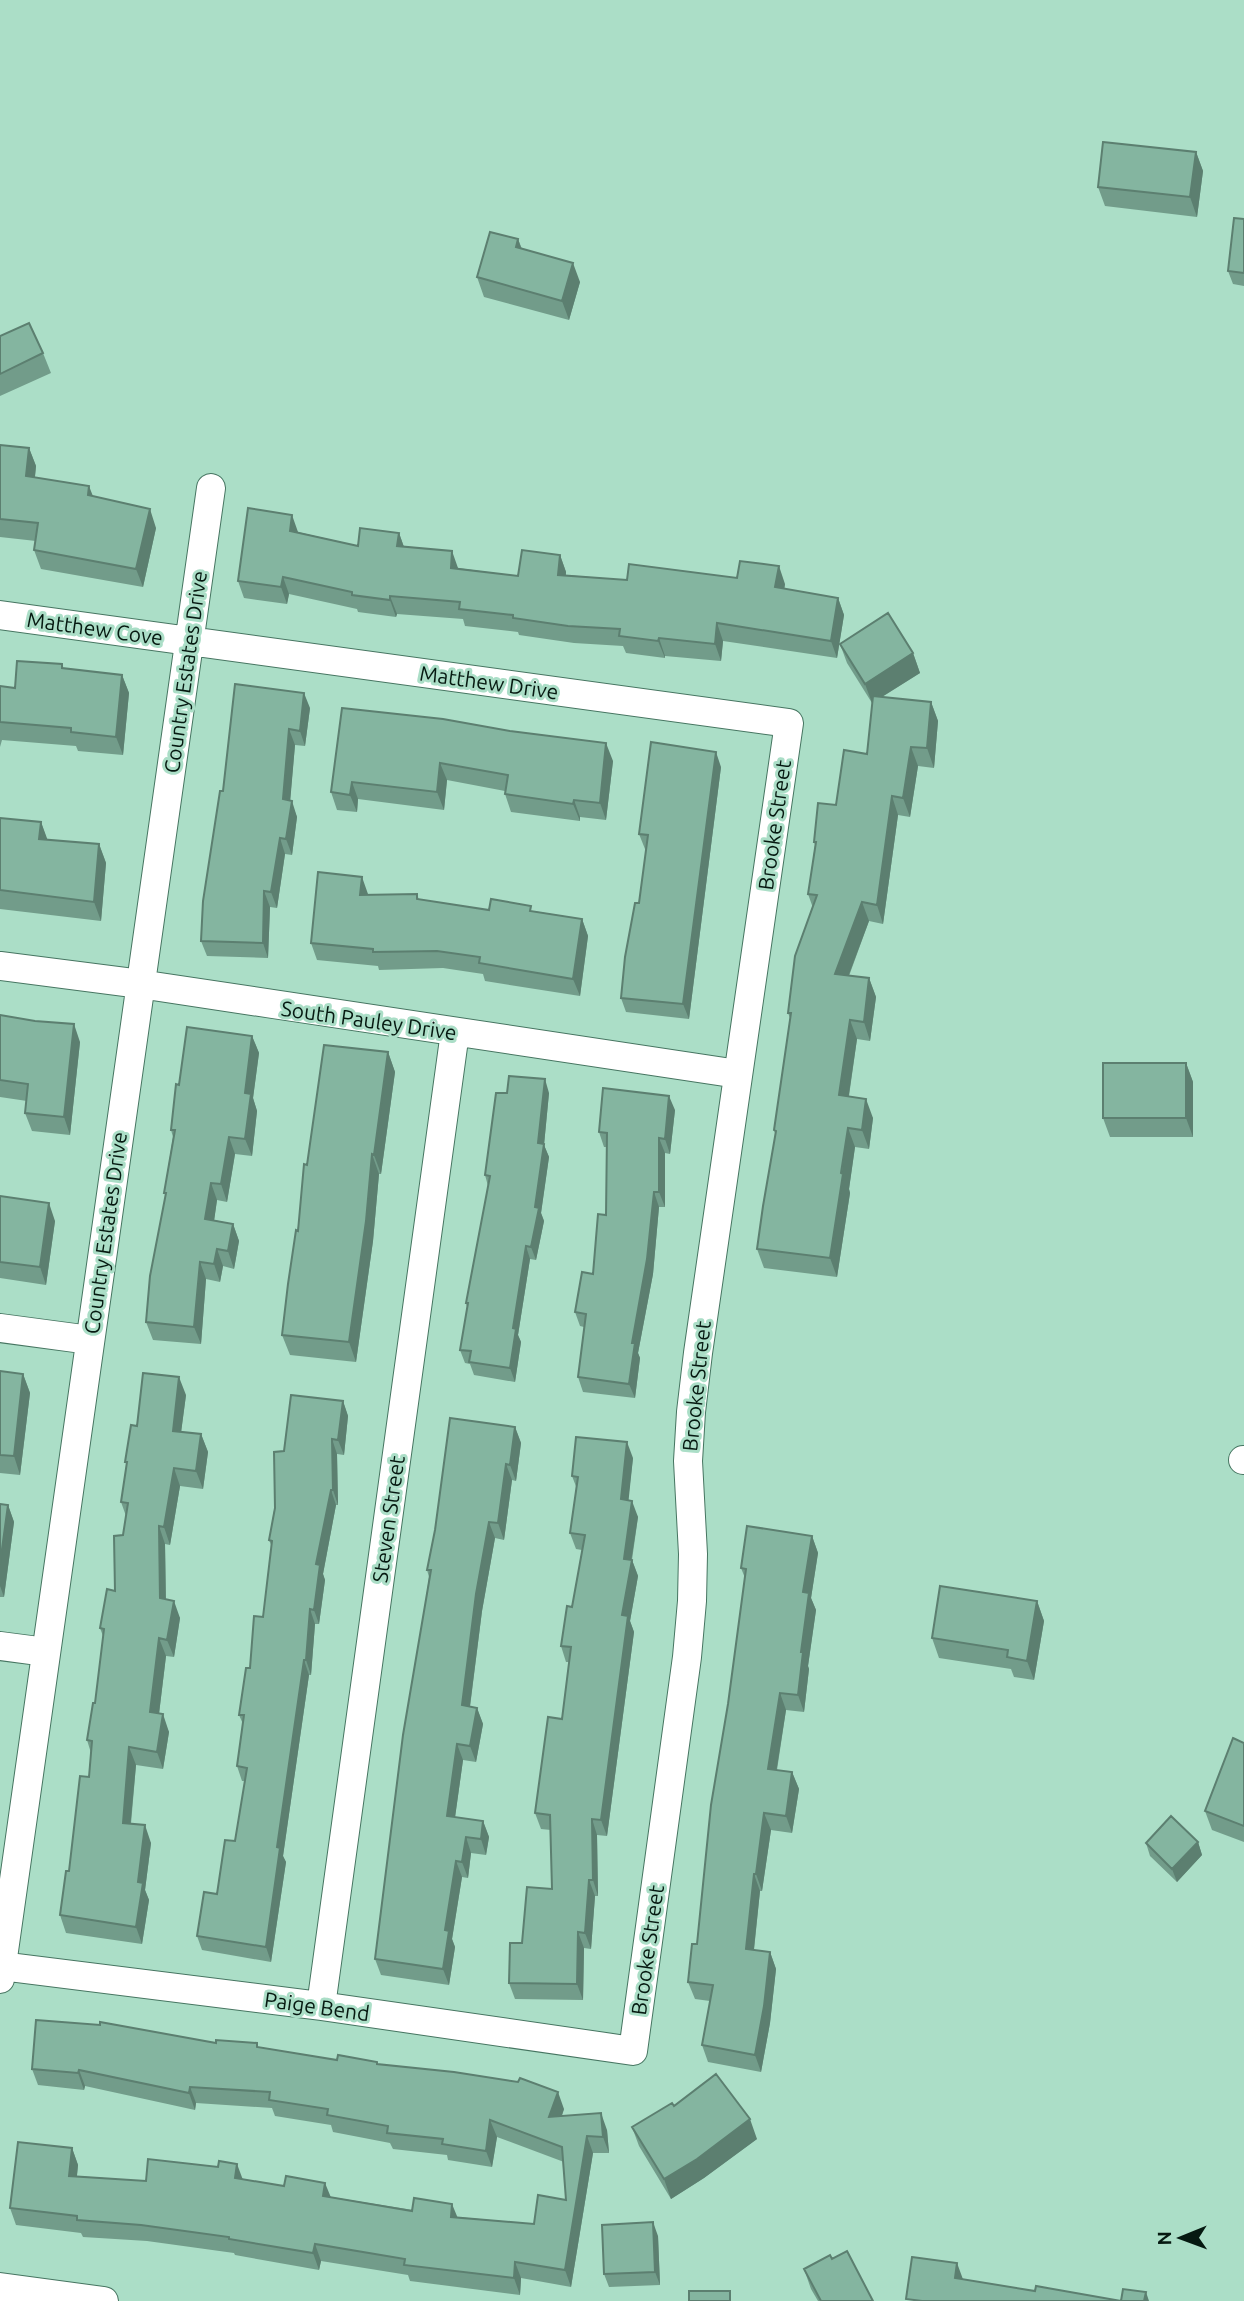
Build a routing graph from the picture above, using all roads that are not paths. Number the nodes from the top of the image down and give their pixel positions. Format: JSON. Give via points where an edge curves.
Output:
{"nodes":[{"id":1,"x":211,"y":488,"type":"dead end"},
{"id":2,"x":0,"y":615,"type":"edge"},
{"id":3,"x":189,"y":641,"type":"junction"},
{"id":4,"x":789,"y":723,"type":"joint"},
{"id":5,"x":0,"y":966,"type":"edge"},
{"id":6,"x":141,"y":986,"type":"junction"},
{"id":7,"x":455,"y":1032,"type":"junction"},
{"id":8,"x":738,"y":1074,"type":"junction"},
{"id":9,"x":0,"y":1328,"type":"edge"},
{"id":10,"x":90,"y":1340,"type":"junction"},
{"id":11,"x":0,"y":1646,"type":"edge"},
{"id":12,"x":46,"y":1652,"type":"junction"},
{"id":13,"x":1,"y":1970,"type":"edge"},
{"id":14,"x":321,"y":2006,"type":"junction"},
{"id":15,"x":633,"y":2051,"type":"joint"},
{"id":16,"x":0,"y":2287,"type":"edge"},
{"id":17,"x":104,"y":2301,"type":"edge"}],
"edges":[{"from":1,"to":3,"type":"street","name":"Country Estates Drive"},
{"from":2,"to":3,"type":"street","name":"Matthew Cove"},
{"from":3,"to":4,"type":"street","name":"Matthew Drive"},
{"from":3,"to":6,"type":"street","name":"Country Estates Drive"},
{"from":4,"to":8,"type":"street","name":"Brooke Street"},
{"from":5,"to":6,"type":"street","name":"South Pauley Drive"},
{"from":6,"to":7,"type":"street","name":"South Pauley Drive"},
{"from":6,"to":10,"type":"street","name":"Country Estates Drive"},
{"from":7,"to":8,"type":"street","name":"South Pauley Drive"},
{"from":7,"to":14,"type":"street","name":"Steven Street"},
{"from":8,"to":15,"type":"street","name":"Brooke Street","via":[[691,1412],[688,1461],[693,1554],[687,1657]]},
{"from":9,"to":10,"type":"street"},
{"from":10,"to":12,"type":"street","name":"Country Estates Drive"},
{"from":11,"to":12,"type":"street"},
{"from":12,"to":13,"type":"street","name":"Country Estates Drive"},
{"from":13,"to":14,"type":"street","name":"Paige Bend"},
{"from":14,"to":15,"type":"street","name":"Paige Bend"},
{"from":16,"to":17,"type":"street"}]}
